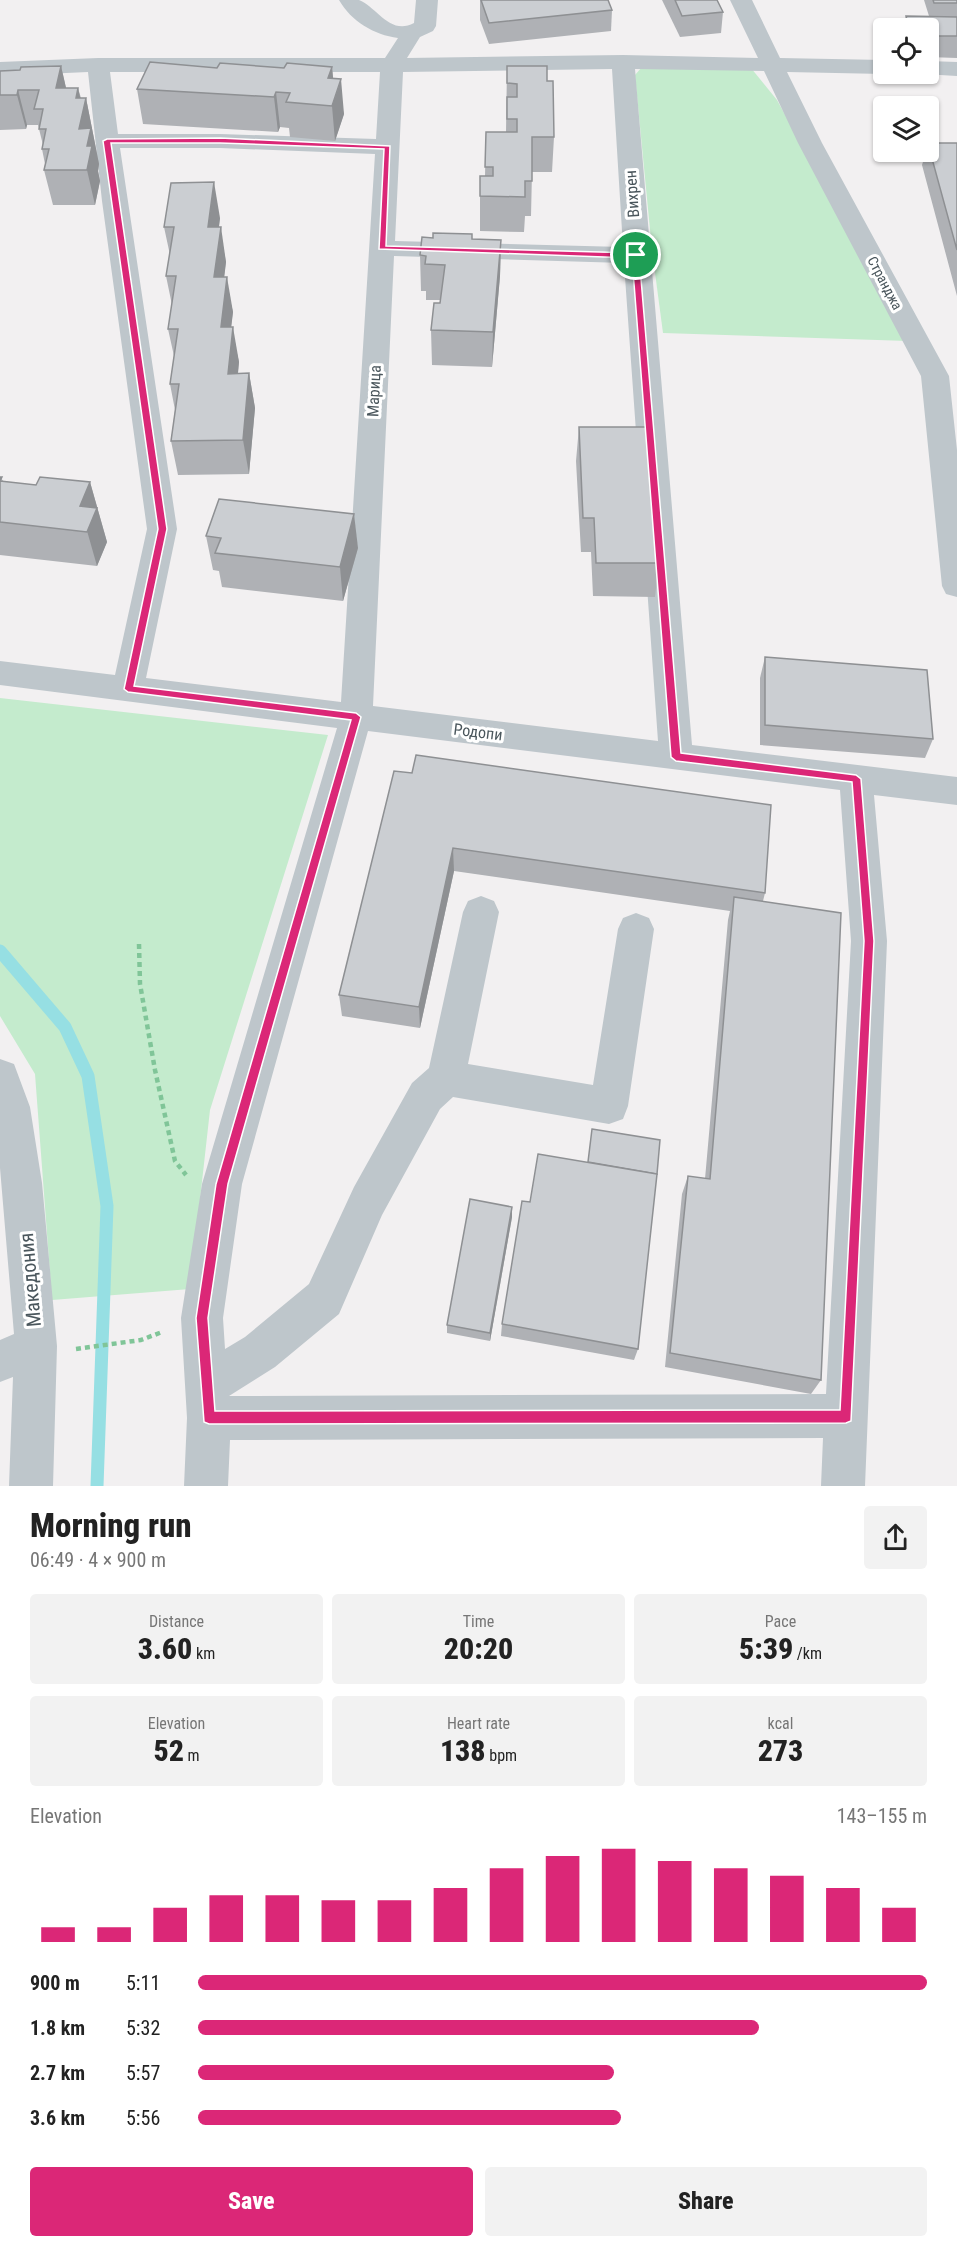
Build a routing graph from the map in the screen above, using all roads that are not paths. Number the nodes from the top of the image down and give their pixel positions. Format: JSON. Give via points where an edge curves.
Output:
{"nodes":[{"id":1,"x":350,"y":0,"type":"edge"},
{"id":2,"x":428,"y":0,"type":"edge"},
{"id":3,"x":741,"y":0,"type":"edge"},
{"id":4,"x":412,"y":33,"type":"junction"},
{"id":5,"x":623,"y":62,"type":"junction"},
{"id":6,"x":772,"y":63,"type":"junction"},
{"id":7,"x":98,"y":65,"type":"junction"},
{"id":8,"x":392,"y":65,"type":"junction"},
{"id":9,"x":873,"y":67,"type":"edge"},
{"id":10,"x":939,"y":68,"type":"edge"},
{"id":11,"x":0,"y":69,"type":"edge"},
{"id":12,"x":957,"y":69,"type":"edge"},
{"id":13,"x":107,"y":141,"type":"junction"},
{"id":14,"x":388,"y":147,"type":"junction"},
{"id":15,"x":382,"y":248,"type":"junction"},
{"id":16,"x":636,"y":255,"type":"junction"},
{"id":17,"x":957,"y":586,"type":"edge"},
{"id":18,"x":0,"y":673,"type":"edge"},
{"id":19,"x":128,"y":689,"type":"junction"},
{"id":20,"x":356,"y":717,"type":"junction"},
{"id":21,"x":676,"y":757,"type":"junction"},
{"id":22,"x":856,"y":779,"type":"junction"},
{"id":23,"x":957,"y":792,"type":"edge"},
{"id":24,"x":481,"y":912,"type":"dead end"},
{"id":25,"x":636,"y":929,"type":"dead end"},
{"id":26,"x":0,"y":1077,"type":"edge"},
{"id":27,"x":446,"y":1078,"type":"junction"},
{"id":28,"x":36,"y":1352,"type":"edge"},
{"id":29,"x":208,"y":1402,"type":"junction"},
{"id":30,"x":846,"y":1416,"type":"junction"},
{"id":31,"x":31,"y":1486,"type":"edge"},
{"id":32,"x":206,"y":1486,"type":"edge"},
{"id":33,"x":843,"y":1486,"type":"edge"}],
"edges":[{"from":1,"to":4,"type":"street","via":[[385,30]]},
{"from":2,"to":4,"type":"street","via":[[425,26]]},
{"from":3,"to":6,"type":"street","name":"Странджа"},
{"from":4,"to":8,"type":"street"},
{"from":5,"to":6,"type":"street"},
{"from":5,"to":8,"type":"street"},
{"from":5,"to":16,"type":"street","name":"Вихрен"},
{"from":6,"to":9,"type":"street"},
{"from":6,"to":17,"type":"street","name":"Странджа","via":[[810,143],[935,376]]},
{"from":7,"to":8,"type":"street"},
{"from":7,"to":11,"type":"street"},
{"from":7,"to":13,"type":"street"},
{"from":8,"to":14,"type":"street","name":"Марица"},
{"from":10,"to":12,"type":"street"},
{"from":13,"to":14,"type":"street"},
{"from":13,"to":19,"type":"street","via":[[162,529]]},
{"from":14,"to":15,"type":"street","name":"Марица"},
{"from":15,"to":16,"type":"street"},
{"from":15,"to":20,"type":"street","name":"Марица"},
{"from":16,"to":21,"type":"street","name":"Вихрен"},
{"from":18,"to":19,"type":"street","name":"Родопи"},
{"from":19,"to":20,"type":"street","name":"Родопи"},
{"from":20,"to":21,"type":"street","name":"Родопи"},
{"from":20,"to":29,"type":"street","name":"Марица","via":[[222,1184],[202,1318]]},
{"from":21,"to":22,"type":"street","name":"Родопи"},
{"from":22,"to":23,"type":"street","name":"Родопи"},
{"from":22,"to":30,"type":"street","via":[[869,941]]},
{"from":24,"to":27,"type":"street"},
{"from":25,"to":27,"type":"street","via":[[609,1106]]},
{"from":26,"to":28,"type":"street","name":"Македония","via":[[11,1107],[22,1183]]},
{"from":27,"to":29,"type":"street","via":[[426,1096],[368,1201],[324,1299]]},
{"from":28,"to":31,"type":"street","name":"Македония"},
{"from":29,"to":30,"type":"street"},
{"from":29,"to":32,"type":"street","name":"Марица"},
{"from":30,"to":33,"type":"street"}]}
